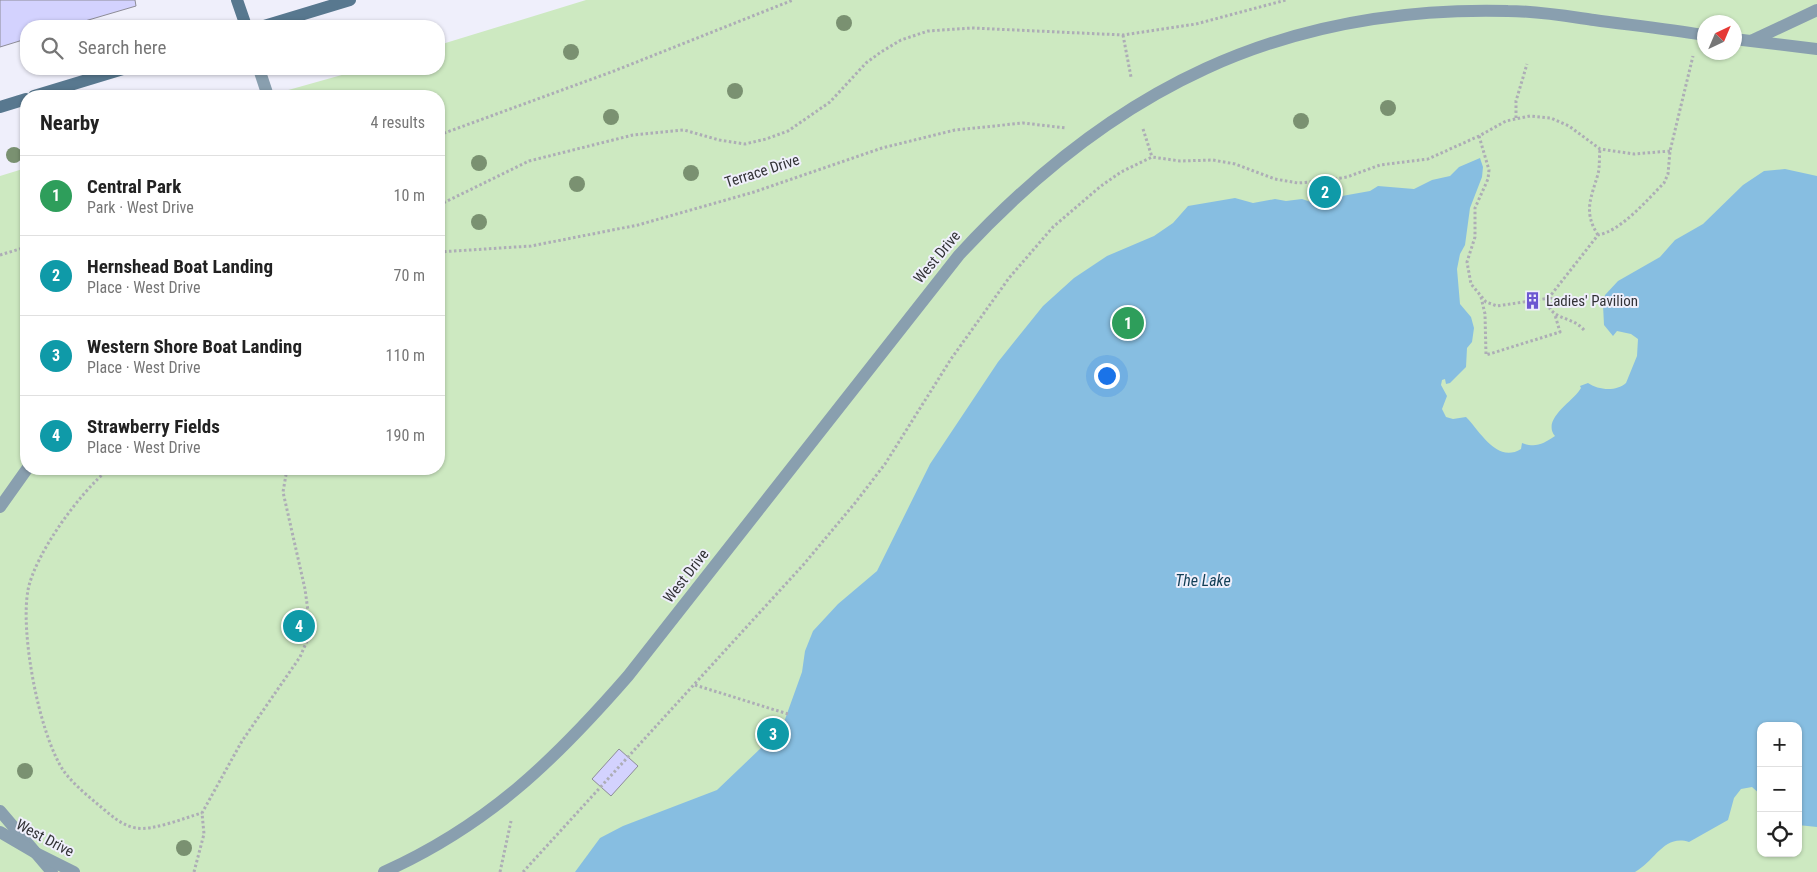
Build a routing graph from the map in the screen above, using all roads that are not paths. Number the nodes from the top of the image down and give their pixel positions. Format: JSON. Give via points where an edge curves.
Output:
{"nodes":[{"id":1,"x":237,"y":0,"type":"edge"},
{"id":2,"x":350,"y":0,"type":"edge"},
{"id":3,"x":1817,"y":10,"type":"edge"},
{"id":4,"x":244,"y":20,"type":"edge"},
{"id":5,"x":284,"y":20,"type":"edge"},
{"id":6,"x":1697,"y":33,"type":"edge"},
{"id":7,"x":1742,"y":40,"type":"edge"},
{"id":8,"x":1750,"y":41,"type":"junction"},
{"id":9,"x":1817,"y":49,"type":"edge"},
{"id":10,"x":103,"y":75,"type":"edge"},
{"id":11,"x":261,"y":75,"type":"edge"},
{"id":12,"x":54,"y":90,"type":"edge"},
{"id":13,"x":266,"y":90,"type":"edge"},
{"id":14,"x":20,"y":101,"type":"edge"},
{"id":15,"x":0,"y":107,"type":"edge"},
{"id":16,"x":23,"y":475,"type":"edge"},
{"id":17,"x":0,"y":507,"type":"edge"},
{"id":18,"x":0,"y":811,"type":"edge"},
{"id":19,"x":0,"y":832,"type":"edge"},
{"id":20,"x":36,"y":853,"type":"junction"},
{"id":21,"x":52,"y":872,"type":"edge"},
{"id":22,"x":74,"y":872,"type":"edge"},
{"id":23,"x":384,"y":872,"type":"edge"}],
"edges":[{"from":1,"to":4,"type":"main road"},
{"from":2,"to":5,"type":"main road"},
{"from":3,"to":8,"type":"street"},
{"from":6,"to":23,"type":"street","name":"West Drive","via":[[1509,11],[1375,18],[1296,34],[1256,46],[1135,105],[1095,131],[1025,188],[959,254],[590,720],[518,788],[438,845]]},
{"from":7,"to":8,"type":"street"},
{"from":8,"to":9,"type":"street"},
{"from":10,"to":12,"type":"main road"},
{"from":11,"to":13,"type":"street"},
{"from":14,"to":15,"type":"main road"},
{"from":16,"to":17,"type":"street"},
{"from":18,"to":20,"type":"street"},
{"from":19,"to":20,"type":"street","name":"West Drive"},
{"from":20,"to":21,"type":"street"},
{"from":20,"to":22,"type":"street","name":"West Drive"}]}
